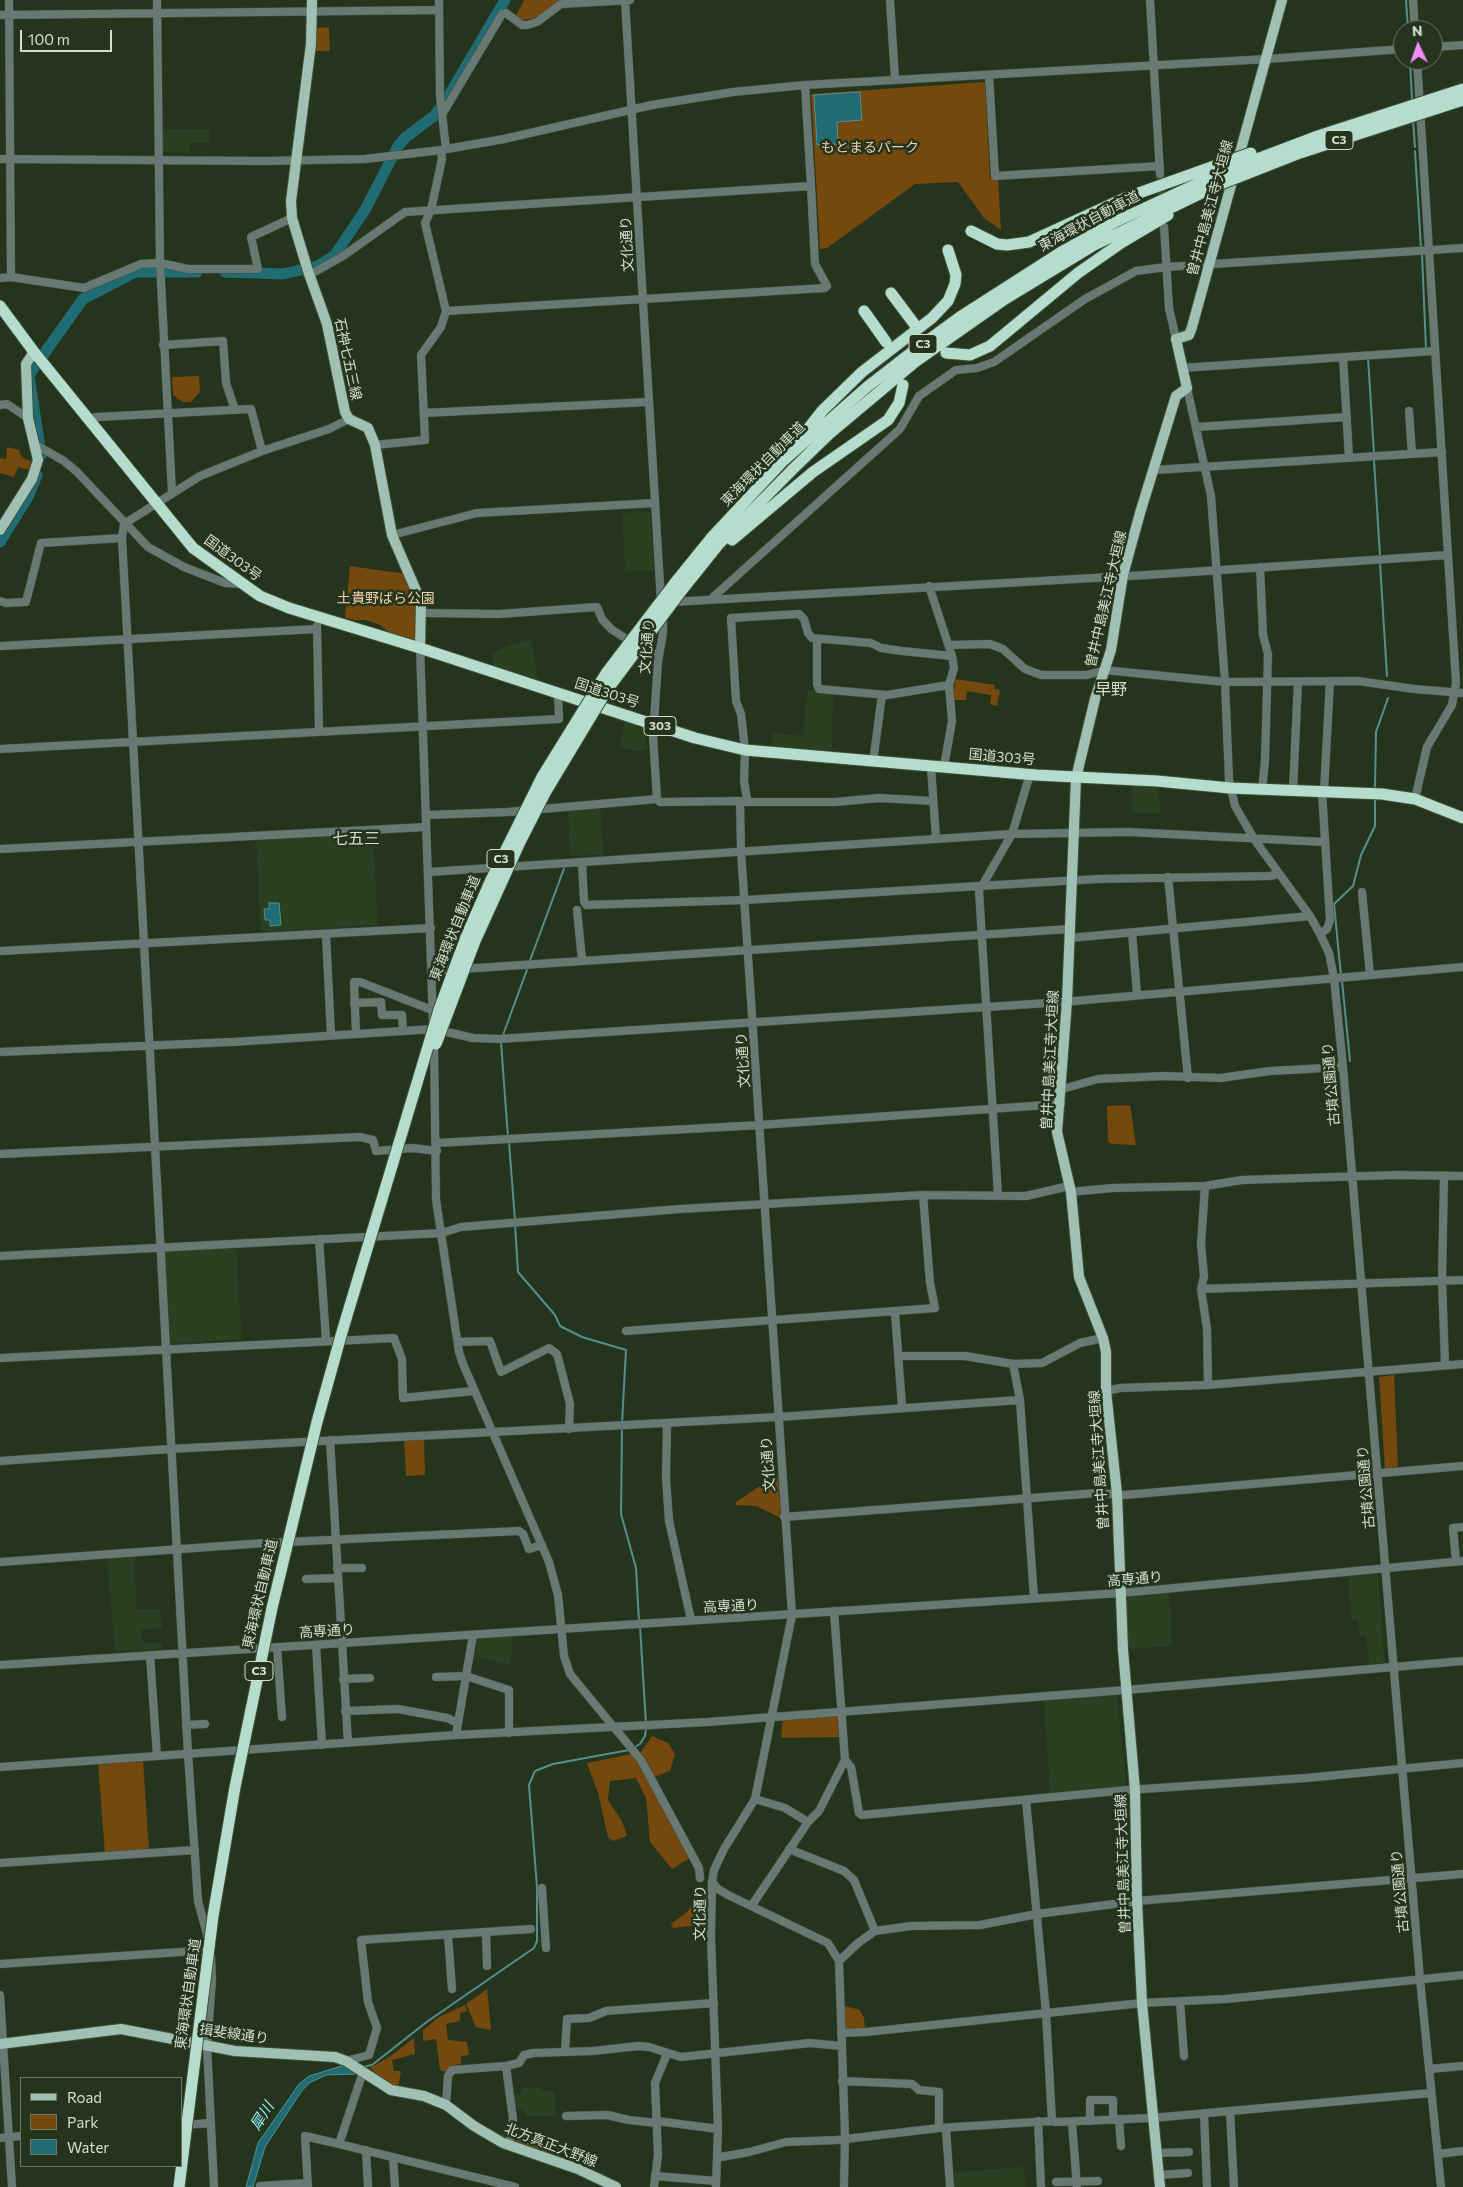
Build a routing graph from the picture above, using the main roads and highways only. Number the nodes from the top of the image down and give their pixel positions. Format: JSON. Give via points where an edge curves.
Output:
{"nodes":[{"id":1,"x":312,"y":0,"type":"edge"},
{"id":2,"x":1282,"y":0,"type":"edge"},
{"id":3,"x":1463,"y":89,"type":"edge"},
{"id":4,"x":1463,"y":100,"type":"edge"},
{"id":5,"x":1221,"y":168,"type":"junction"},
{"id":6,"x":1216,"y":186,"type":"junction"},
{"id":7,"x":971,"y":230,"type":"dead end"},
{"id":8,"x":948,"y":250,"type":"dead end"},
{"id":9,"x":891,"y":293,"type":"dead end"},
{"id":10,"x":0,"y":306,"type":"edge"},
{"id":11,"x":864,"y":311,"type":"dead end"},
{"id":12,"x":915,"y":325,"type":"dead end"},
{"id":13,"x":886,"y":342,"type":"dead end"},
{"id":14,"x":34,"y":352,"type":"junction"},
{"id":15,"x":946,"y":353,"type":"dead end"},
{"id":16,"x":903,"y":385,"type":"dead end"},
{"id":17,"x":782,"y":462,"type":"junction"},
{"id":18,"x":0,"y":530,"type":"edge"},
{"id":19,"x":695,"y":573,"type":"junction"},
{"id":20,"x":678,"y":587,"type":"junction"},
{"id":21,"x":420,"y":648,"type":"junction"},
{"id":22,"x":1076,"y":778,"type":"junction"},
{"id":23,"x":1463,"y":818,"type":"edge"},
{"id":24,"x":2,"y":2044,"type":"edge"},
{"id":25,"x":346,"y":2061,"type":"joint"},
{"id":26,"x":182,"y":2163,"type":"edge"},
{"id":27,"x":182,"y":2167,"type":"edge"},
{"id":28,"x":179,"y":2187,"type":"edge"},
{"id":29,"x":616,"y":2187,"type":"edge"},
{"id":30,"x":1160,"y":2187,"type":"edge"}],
"edges":[{"from":1,"to":21,"type":"main road","name":"石神七五三線","via":[[311,44],[292,218],[307,270],[328,324],[342,403],[349,419],[366,427],[375,445],[392,535],[416,589],[422,613]]},
{"from":2,"to":22,"type":"main road","name":"曽井中島美江寺大垣線","via":[[1189,335],[1176,339],[1187,388],[1176,396],[1123,575],[1114,634]]},
{"from":3,"to":5,"type":"highway","name":"東海環状自動車道","number":"C3","bridge":true},
{"from":4,"to":6,"type":"highway","name":"東海環状自動車道","number":"C3","bridge":true,"via":[[1300,153]]},
{"from":5,"to":7,"type":"highway","via":[[1125,198],[1029,242],[997,244]]},
{"from":5,"to":17,"type":"highway","name":"東海環状自動車道","number":"C3","via":[[1118,221],[1012,282],[897,364]]},
{"from":6,"to":15,"type":"highway","via":[[1100,257],[990,346],[970,355]]},
{"from":6,"to":19,"type":"highway","name":"東海環状自動車道","number":"C3","via":[[1078,254],[997,304],[915,362],[829,434],[752,509]]},
{"from":8,"to":17,"type":"highway","via":[[956,275],[948,301],[932,318],[849,384],[822,411]]},
{"from":9,"to":12,"type":"highway"},
{"from":10,"to":14,"type":"highway","name":"国道303号","number":"303"},
{"from":11,"to":13,"type":"highway"},
{"from":14,"to":18,"type":"main road","via":[[26,364],[30,435],[36,445],[38,460],[32,478]]},
{"from":14,"to":21,"type":"highway","name":"国道303号","number":"303","via":[[193,548],[260,596]]},
{"from":16,"to":19,"type":"highway","via":[[899,403],[888,420],[795,486]]},
{"from":17,"to":20,"type":"highway","name":"東海環状自動車道","number":"C3","via":[[712,537]]},
{"from":19,"to":20,"type":"highway","name":"東海環状自動車道","number":"C3"},
{"from":20,"to":26,"type":"highway","name":"東海環状自動車道","number":"C3","bridge":true,"via":[[608,672],[542,777],[510,840],[450,979],[318,1422],[276,1590],[213,1916]]},
{"from":21,"to":22,"type":"highway","name":"国道303号","number":"303","via":[[696,738],[745,750]]},
{"from":22,"to":23,"type":"highway","name":"国道303号","number":"303","via":[[1382,794],[1415,799]]},
{"from":22,"to":30,"type":"main road","name":"曽井中島美江寺大垣線","via":[[1058,1132],[1070,1189],[1079,1277],[1106,1352],[1106,1392],[1117,1494],[1134,1790],[1142,2003]]},
{"from":24,"to":25,"type":"main road","name":"揖斐線通り","via":[[121,2029],[237,2051],[335,2057]]},
{"from":25,"to":29,"type":"main road","name":"北方真正大野線","via":[[391,2090],[424,2096],[446,2105],[474,2126],[509,2145],[578,2169]]},
{"from":27,"to":28,"type":"highway","name":"東海環状自動車道","number":"C3","bridge":true}]}
